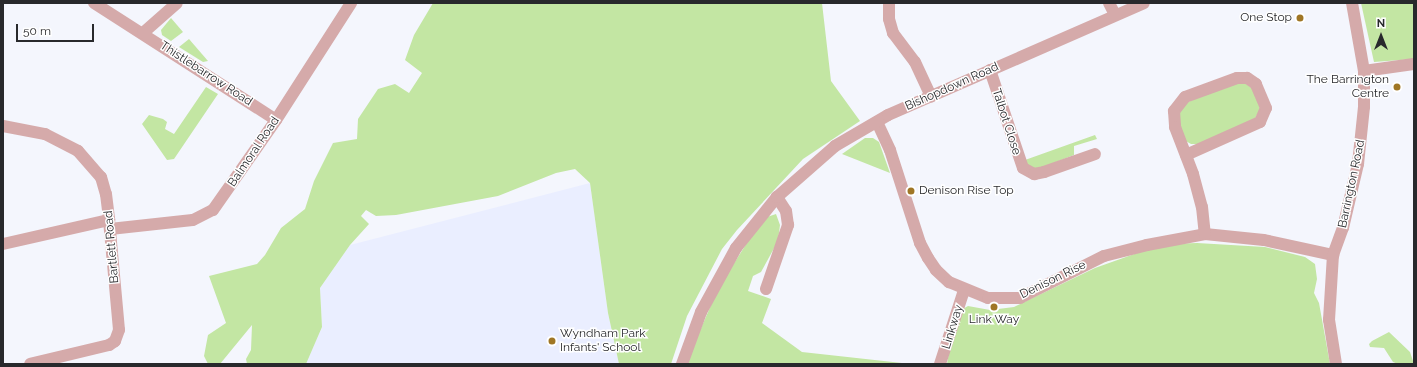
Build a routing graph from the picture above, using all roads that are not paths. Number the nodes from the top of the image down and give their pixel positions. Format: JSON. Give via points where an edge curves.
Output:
{"nodes":[{"id":1,"x":94,"y":3,"type":"edge"},
{"id":2,"x":178,"y":3,"type":"edge"},
{"id":3,"x":351,"y":3,"type":"edge"},
{"id":4,"x":889,"y":3,"type":"edge"},
{"id":5,"x":1109,"y":3,"type":"edge"},
{"id":6,"x":1144,"y":3,"type":"edge"},
{"id":7,"x":1352,"y":3,"type":"edge"},
{"id":8,"x":1115,"y":15,"type":"junction"},
{"id":9,"x":143,"y":33,"type":"junction"},
{"id":10,"x":1414,"y":64,"type":"edge"},
{"id":11,"x":990,"y":70,"type":"junction"},
{"id":12,"x":1364,"y":71,"type":"junction"},
{"id":13,"x":931,"y":96,"type":"junction"},
{"id":14,"x":276,"y":120,"type":"junction"},
{"id":15,"x":877,"y":122,"type":"junction"},
{"id":16,"x":3,"y":126,"type":"edge"},
{"id":17,"x":1095,"y":154,"type":"dead end"},
{"id":18,"x":1186,"y":155,"type":"junction"},
{"id":19,"x":777,"y":197,"type":"junction"},
{"id":20,"x":110,"y":224,"type":"junction"},
{"id":21,"x":1205,"y":234,"type":"junction"},
{"id":22,"x":3,"y":244,"type":"edge"},
{"id":23,"x":1333,"y":255,"type":"junction"},
{"id":24,"x":766,"y":289,"type":"dead end"},
{"id":25,"x":964,"y":290,"type":"junction"},
{"id":26,"x":30,"y":364,"type":"edge"},
{"id":27,"x":682,"y":364,"type":"edge"},
{"id":28,"x":940,"y":364,"type":"edge"},
{"id":29,"x":1336,"y":364,"type":"edge"}],
"edges":[{"from":1,"to":9,"type":"street","name":"Thistlebarrow Road"},
{"from":2,"to":9,"type":"street"},
{"from":3,"to":14,"type":"street","name":"Balmoral Road"},
{"from":4,"to":13,"type":"street","via":[[889,19],[893,33],[915,62]]},
{"from":5,"to":8,"type":"street"},
{"from":6,"to":8,"type":"street","name":"Bishopdown Road"},
{"from":7,"to":12,"type":"street","name":"Barrington Road"},
{"from":8,"to":11,"type":"street","name":"Bishopdown Road"},
{"from":9,"to":14,"type":"street","name":"Thistlebarrow Road"},
{"from":10,"to":12,"type":"street"},
{"from":11,"to":13,"type":"street","name":"Bishopdown Road"},
{"from":11,"to":17,"type":"street","name":"Talbot Close","via":[[1023,168],[1034,174]]},
{"from":12,"to":23,"type":"street","name":"Barrington Road","via":[[1364,107],[1358,164],[1343,228]]},
{"from":13,"to":15,"type":"street","name":"Bishopdown Road"},
{"from":14,"to":20,"type":"street","name":"Balmoral Road","via":[[229,191],[208,214],[188,220]]},
{"from":15,"to":19,"type":"street","name":"Bishopdown Road","via":[[835,146]]},
{"from":15,"to":25,"type":"street","name":"Denison Rise","via":[[890,150],[920,243],[936,270]]},
{"from":16,"to":20,"type":"street","name":"Bartlett Road","via":[[44,134],[70,145],[87,158],[105,187]]},
{"from":18,"to":18,"type":"street","via":[[1260,122],[1266,108],[1256,84],[1247,78],[1237,78],[1179,102],[1173,120]]},
{"from":18,"to":21,"type":"street","via":[[1201,202]]},
{"from":19,"to":24,"type":"street","via":[[786,211],[788,225]]},
{"from":19,"to":27,"type":"street","name":"Bishopdown Road","via":[[749,230],[722,270],[698,319]]},
{"from":20,"to":22,"type":"street","name":"Balmoral Road"},
{"from":20,"to":26,"type":"street","name":"Bartlett Road","via":[[119,330],[115,341],[109,345]]},
{"from":21,"to":23,"type":"street","name":"Denison Rise","via":[[1264,240]]},
{"from":21,"to":25,"type":"street","name":"Denison Rise","via":[[1104,256],[1015,299],[988,298]]},
{"from":23,"to":29,"type":"street","name":"Barrington Road","via":[[1329,320]]},
{"from":25,"to":28,"type":"street","name":"Linkway"}]}
